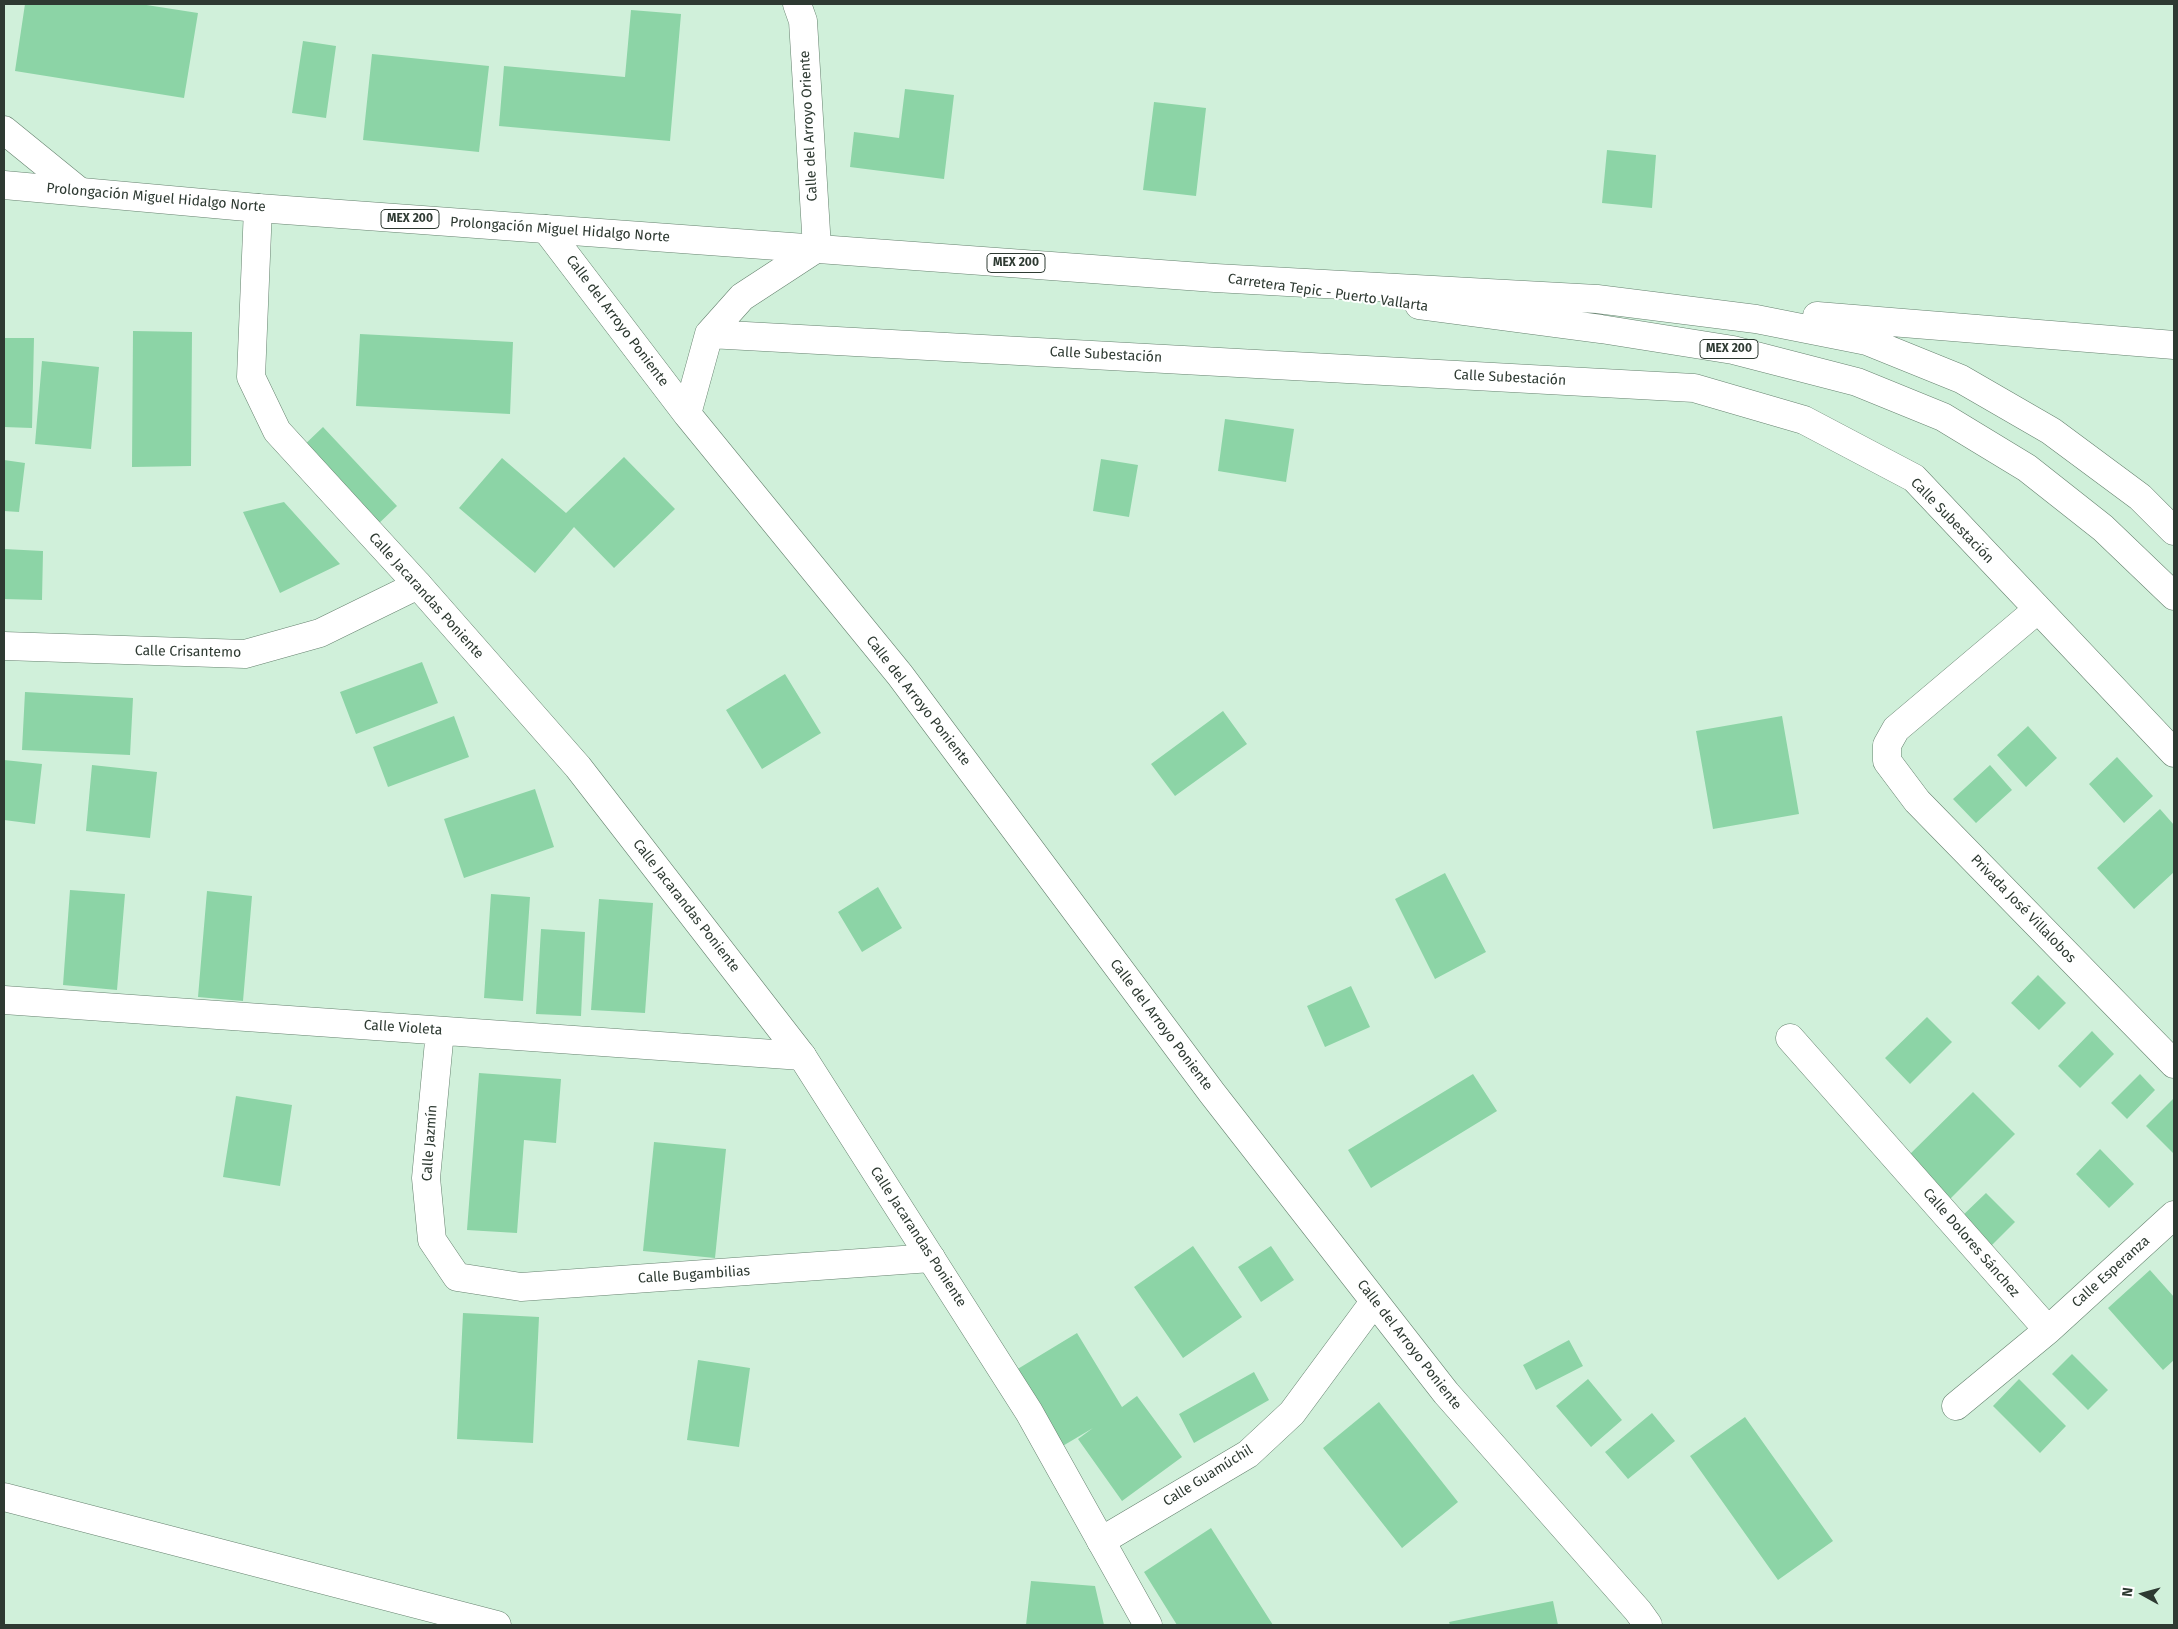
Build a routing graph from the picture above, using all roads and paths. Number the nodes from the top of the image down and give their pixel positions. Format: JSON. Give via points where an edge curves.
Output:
{"nodes":[{"id":1,"x":797,"y":4,"type":"edge"},
{"id":2,"x":4,"y":130,"type":"edge"},
{"id":3,"x":4,"y":185,"type":"edge"},
{"id":4,"x":80,"y":191,"type":"junction"},
{"id":5,"x":258,"y":208,"type":"junction"},
{"id":6,"x":546,"y":229,"type":"junction"},
{"id":7,"x":817,"y":248,"type":"junction"},
{"id":8,"x":1215,"y":278,"type":"junction"},
{"id":9,"x":1597,"y":298,"type":"junction"},
{"id":10,"x":709,"y":334,"type":"junction"},
{"id":11,"x":2174,"y":345,"type":"edge"},
{"id":12,"x":687,"y":414,"type":"junction"},
{"id":13,"x":2174,"y":531,"type":"edge"},
{"id":14,"x":418,"y":585,"type":"junction"},
{"id":15,"x":2174,"y":596,"type":"edge"},
{"id":16,"x":2037,"y":610,"type":"junction"},
{"id":17,"x":4,"y":646,"type":"edge"},
{"id":18,"x":2174,"y":754,"type":"edge"},
{"id":19,"x":4,"y":1000,"type":"edge"},
{"id":20,"x":440,"y":1031,"type":"junction"},
{"id":21,"x":1790,"y":1038,"type":"dead end"},
{"id":22,"x":802,"y":1056,"type":"junction"},
{"id":23,"x":2174,"y":1064,"type":"edge"},
{"id":24,"x":2174,"y":1215,"type":"edge"},
{"id":25,"x":931,"y":1258,"type":"junction"},
{"id":26,"x":457,"y":1277,"type":"joint"},
{"id":27,"x":1374,"y":1302,"type":"junction"},
{"id":28,"x":2048,"y":1330,"type":"junction"},
{"id":29,"x":1956,"y":1406,"type":"dead end"},
{"id":30,"x":4,"y":1497,"type":"edge"},
{"id":31,"x":1101,"y":1541,"type":"junction"},
{"id":32,"x":497,"y":1625,"type":"edge"},
{"id":33,"x":1148,"y":1625,"type":"edge"},
{"id":34,"x":1648,"y":1625,"type":"edge"}],
"edges":[{"from":1,"to":7,"type":"main road","name":"Calle del Arroyo Oriente","via":[[803,21]]},
{"from":2,"to":4,"type":"main road"},
{"from":3,"to":4,"type":"main road","name":"Prolongación Miguel Hidalgo Norte","number":"MEX 200"},
{"from":4,"to":5,"type":"main road","name":"Prolongación Miguel Hidalgo Norte","number":"MEX 200"},
{"from":5,"to":6,"type":"main road","name":"Prolongación Miguel Hidalgo Norte","number":"MEX 200"},
{"from":5,"to":14,"type":"main road","name":"Calle Jacarandas Poniente","via":[[251,377],[278,431]]},
{"from":6,"to":7,"type":"main road","name":"Prolongación Miguel Hidalgo Norte","number":"MEX 200"},
{"from":6,"to":12,"type":"main road","name":"Calle del Arroyo Poniente"},
{"from":7,"to":8,"type":"main road","number":"MEX 200"},
{"from":7,"to":10,"type":"main road","via":[[742,297]]},
{"from":8,"to":9,"type":"main road","name":"Carretera Tepic - Puerto Vallarta","number":"MEX 200"},
{"from":8,"to":15,"type":"main road","name":"Carretera Tepic - Puerto Vallarta","number":"MEX 200","via":[[1733,350],[1857,382],[1943,417],[2027,468],[2103,528]]},
{"from":9,"to":11,"type":"main road"},
{"from":9,"to":13,"type":"main road","name":"Carretera Tepic - Puerto Vallarta","number":"MEX 200","via":[[1774,322],[1867,342],[1927,365],[1961,379],[2051,431],[2140,497]]},
{"from":10,"to":12,"type":"main road"},
{"from":10,"to":16,"type":"main road","name":"Calle Subestación","via":[[1694,388],[1804,420],[1914,478]]},
{"from":12,"to":27,"type":"main road","name":"Calle del Arroyo Poniente","via":[[900,675],[1212,1093]]},
{"from":14,"to":17,"type":"main road","name":"Calle Crisantemo","via":[[320,633],[245,654]]},
{"from":14,"to":22,"type":"main road","name":"Calle Jacarandas Poniente","via":[[578,767]]},
{"from":16,"to":18,"type":"main road","name":"Calle Subestación"},
{"from":16,"to":23,"type":"main road","name":"Privada José Villalobos","via":[[1896,729],[1887,746],[1887,761],[1917,801]]},
{"from":19,"to":20,"type":"main road","name":"Calle Violeta"},
{"from":20,"to":22,"type":"main road","name":"Calle Violeta"},
{"from":20,"to":26,"type":"main road","name":"Calle Jazmín","via":[[426,1178],[432,1240]]},
{"from":21,"to":28,"type":"main road","name":"Calle Dolores Sánchez"},
{"from":22,"to":25,"type":"main road","name":"Calle Jacarandas Poniente"},
{"from":24,"to":28,"type":"main road","name":"Calle Esperanza"},
{"from":25,"to":26,"type":"main road","name":"Calle Bugambilias","via":[[521,1287]]},
{"from":25,"to":31,"type":"main road","name":"Calle Jacarandas Poniente","via":[[1029,1412]]},
{"from":27,"to":31,"type":"main road","name":"Calle Guamúchil","via":[[1292,1413],[1248,1454]]},
{"from":27,"to":34,"type":"main road","name":"Calle del Arroyo Poniente","via":[[1446,1393]]},
{"from":28,"to":29,"type":"main road","name":"Calle Esperanza"},
{"from":30,"to":32,"type":"main road"},
{"from":31,"to":33,"type":"main road","name":"Calle Jacarandas Poniente"}]}
